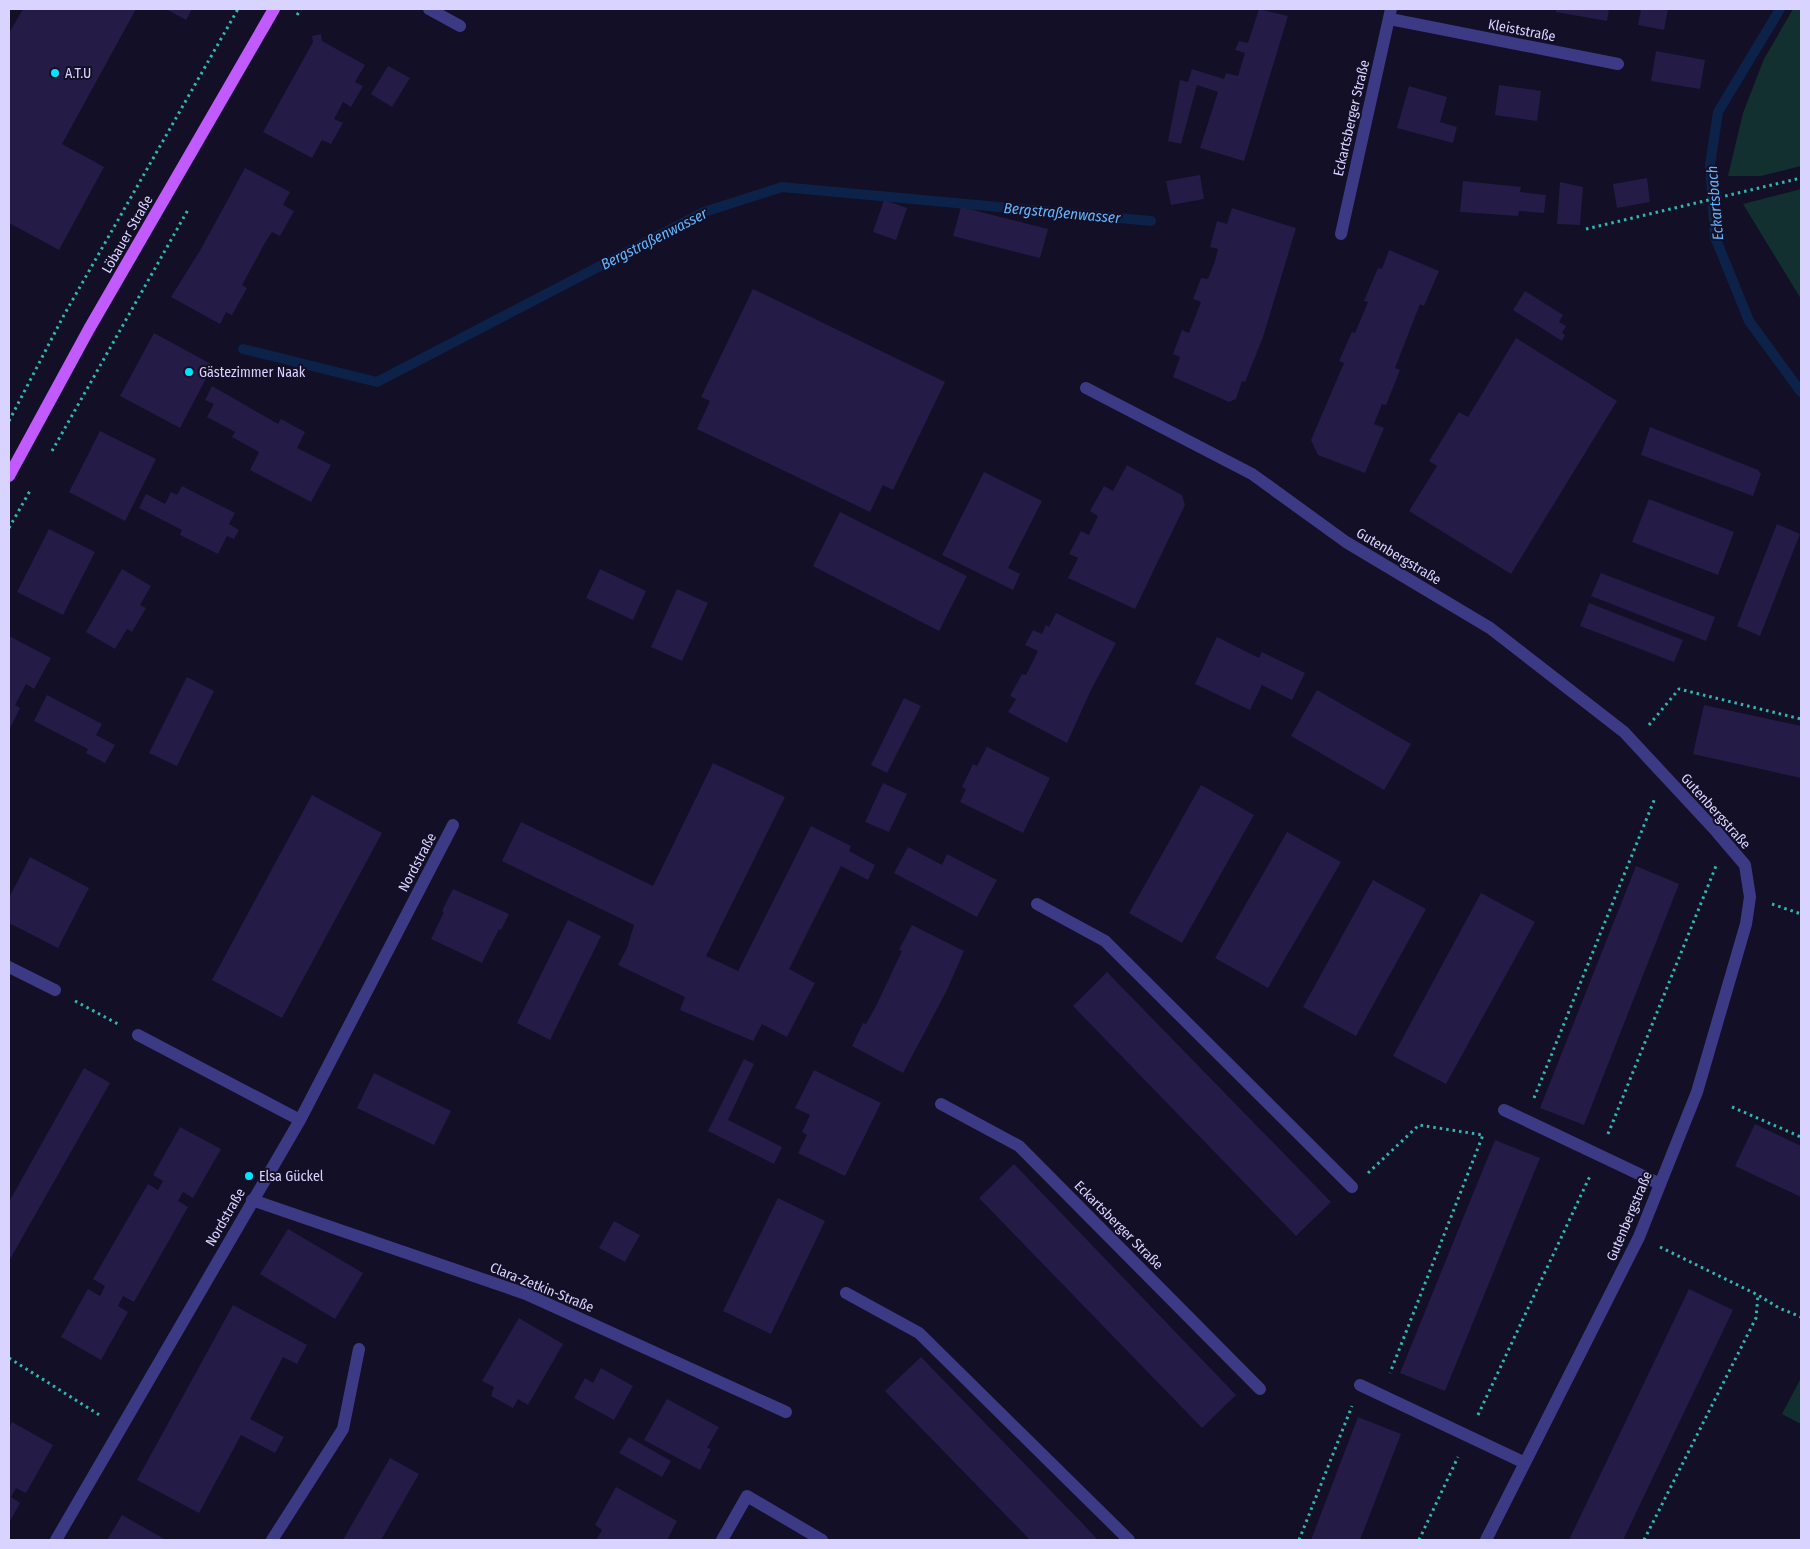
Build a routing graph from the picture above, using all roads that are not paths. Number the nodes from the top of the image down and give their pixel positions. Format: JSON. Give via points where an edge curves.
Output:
{"nodes":[{"id":1,"x":274,"y":9,"type":"edge"},
{"id":2,"x":429,"y":9,"type":"edge"},
{"id":3,"x":1390,"y":14,"type":"edge"},
{"id":4,"x":460,"y":26,"type":"dead end"},
{"id":5,"x":1618,"y":64,"type":"dead end"},
{"id":6,"x":1341,"y":234,"type":"dead end"},
{"id":7,"x":1086,"y":388,"type":"dead end"},
{"id":8,"x":9,"y":476,"type":"edge"},
{"id":9,"x":453,"y":825,"type":"dead end"},
{"id":10,"x":1037,"y":904,"type":"dead end"},
{"id":11,"x":9,"y":967,"type":"edge"},
{"id":12,"x":55,"y":990,"type":"road end"},
{"id":13,"x":138,"y":1035,"type":"road end"},
{"id":14,"x":941,"y":1104,"type":"dead end"},
{"id":15,"x":1504,"y":1110,"type":"dead end"},
{"id":16,"x":300,"y":1120,"type":"junction"},
{"id":17,"x":1660,"y":1184,"type":"junction"},
{"id":18,"x":1352,"y":1187,"type":"road end"},
{"id":19,"x":252,"y":1200,"type":"junction"},
{"id":20,"x":846,"y":1293,"type":"dead end"},
{"id":21,"x":359,"y":1349,"type":"dead end"},
{"id":22,"x":1360,"y":1385,"type":"road end"},
{"id":23,"x":1260,"y":1389,"type":"dead end"},
{"id":24,"x":786,"y":1412,"type":"dead end"},
{"id":25,"x":1525,"y":1463,"type":"junction"},
{"id":26,"x":56,"y":1540,"type":"edge"},
{"id":27,"x":272,"y":1540,"type":"edge"},
{"id":28,"x":722,"y":1540,"type":"edge"},
{"id":29,"x":822,"y":1540,"type":"edge"},
{"id":30,"x":1129,"y":1540,"type":"edge"},
{"id":31,"x":1486,"y":1540,"type":"edge"}],
"edges":[{"from":1,"to":8,"type":"main road","name":"Löbauer Straße","via":[[89,329]]},
{"from":2,"to":4,"type":"street"},
{"from":3,"to":5,"type":"street","name":"Kleiststraße"},
{"from":3,"to":6,"type":"street","name":"Eckartsberger Straße"},
{"from":7,"to":17,"type":"street","name":"Gutenbergstraße","via":[[1252,474],[1346,542],[1490,628],[1624,732],[1745,865],[1750,897],[1746,924],[1697,1092]]},
{"from":9,"to":16,"type":"street","name":"Nordstraße"},
{"from":10,"to":18,"type":"street","via":[[1106,941]]},
{"from":11,"to":12,"type":"street"},
{"from":13,"to":16,"type":"street"},
{"from":14,"to":23,"type":"street","name":"Eckartsberger Straße","via":[[1019,1146]]},
{"from":15,"to":17,"type":"street"},
{"from":16,"to":19,"type":"street","name":"Nordstraße"},
{"from":17,"to":25,"type":"street","name":"Gutenbergstraße","via":[[1639,1237]]},
{"from":19,"to":24,"type":"street","name":"Clara-Zetkin-Straße","via":[[526,1294]]},
{"from":19,"to":26,"type":"street","name":"Nordstraße"},
{"from":20,"to":30,"type":"street","via":[[919,1333]]},
{"from":21,"to":27,"type":"street","via":[[343,1429]]},
{"from":22,"to":25,"type":"street"},
{"from":25,"to":31,"type":"street","name":"Gutenbergstraße"},
{"from":28,"to":29,"type":"street","via":[[747,1496]]}]}
